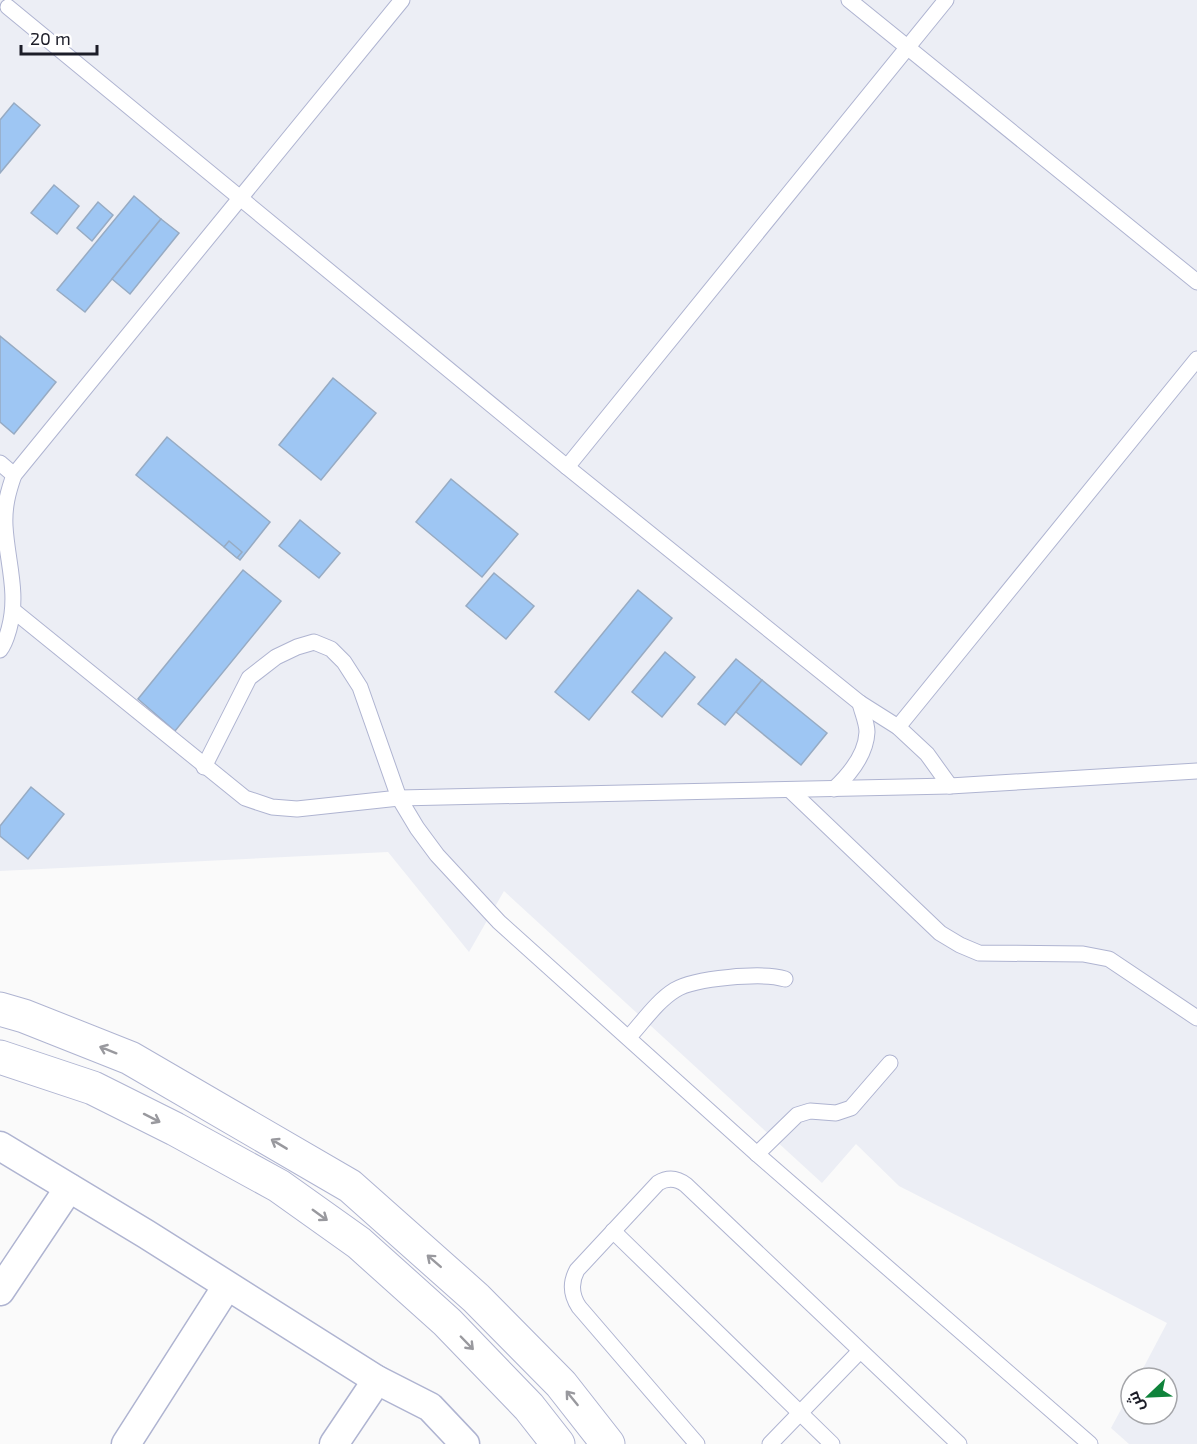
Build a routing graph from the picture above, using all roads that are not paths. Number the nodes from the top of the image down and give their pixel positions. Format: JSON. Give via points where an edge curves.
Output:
{"nodes":[{"id":1,"x":402,"y":0,"type":"edge"},
{"id":2,"x":849,"y":0,"type":"edge"},
{"id":3,"x":946,"y":0,"type":"edge"},
{"id":4,"x":7,"y":8,"type":"edge"},
{"id":5,"x":908,"y":46,"type":"junction"},
{"id":6,"x":241,"y":198,"type":"junction"},
{"id":7,"x":1197,"y":282,"type":"edge"},
{"id":8,"x":1197,"y":359,"type":"edge"},
{"id":9,"x":0,"y":463,"type":"edge"},
{"id":10,"x":567,"y":467,"type":"junction"},
{"id":11,"x":14,"y":475,"type":"junction"},
{"id":12,"x":14,"y":611,"type":"junction"},
{"id":13,"x":0,"y":650,"type":"edge"},
{"id":14,"x":860,"y":704,"type":"junction"},
{"id":15,"x":898,"y":727,"type":"junction"},
{"id":16,"x":204,"y":767,"type":"junction"},
{"id":17,"x":1197,"y":771,"type":"edge"},
{"id":18,"x":950,"y":786,"type":"junction"},
{"id":19,"x":834,"y":789,"type":"junction"},
{"id":20,"x":790,"y":790,"type":"junction"},
{"id":21,"x":399,"y":798,"type":"junction"},
{"id":22,"x":784,"y":979,"type":"dead end"},
{"id":23,"x":0,"y":1009,"type":"edge"},
{"id":24,"x":1197,"y":1018,"type":"edge"},
{"id":25,"x":629,"y":1037,"type":"junction"},
{"id":26,"x":0,"y":1057,"type":"edge"},
{"id":27,"x":890,"y":1063,"type":"dead end"},
{"id":28,"x":0,"y":1146,"type":"edge"},
{"id":29,"x":757,"y":1154,"type":"junction"},
{"id":30,"x":69,"y":1188,"type":"junction"},
{"id":31,"x":613,"y":1231,"type":"junction"},
{"id":32,"x":227,"y":1286,"type":"junction"},
{"id":33,"x":0,"y":1291,"type":"edge"},
{"id":34,"x":861,"y":1351,"type":"junction"},
{"id":35,"x":377,"y":1380,"type":"junction"},
{"id":36,"x":800,"y":1413,"type":"junction"},
{"id":37,"x":126,"y":1444,"type":"edge"},
{"id":38,"x":334,"y":1444,"type":"edge"},
{"id":39,"x":465,"y":1444,"type":"edge"},
{"id":40,"x":558,"y":1444,"type":"edge"},
{"id":41,"x":608,"y":1444,"type":"edge"},
{"id":42,"x":697,"y":1444,"type":"edge"},
{"id":43,"x":770,"y":1444,"type":"edge"},
{"id":44,"x":832,"y":1444,"type":"edge"},
{"id":45,"x":959,"y":1444,"type":"edge"},
{"id":46,"x":1090,"y":1444,"type":"edge"}],
"edges":[{"from":1,"to":6,"type":"lane"},
{"from":2,"to":5,"type":"lane"},
{"from":3,"to":5,"type":"lane"},
{"from":4,"to":6,"type":"lane"},
{"from":5,"to":7,"type":"lane"},
{"from":5,"to":10,"type":"lane"},
{"from":6,"to":10,"type":"lane"},
{"from":6,"to":11,"type":"lane"},
{"from":8,"to":15,"type":"lane"},
{"from":9,"to":11,"type":"lane"},
{"from":10,"to":14,"type":"lane"},
{"from":11,"to":12,"type":"lane","via":[[6,500],[5,526]]},
{"from":12,"to":13,"type":"lane"},
{"from":12,"to":16,"type":"lane"},
{"from":14,"to":15,"type":"lane"},
{"from":14,"to":19,"type":"lane","via":[[867,731],[861,753],[850,774]]},
{"from":15,"to":18,"type":"lane","via":[[927,754]]},
{"from":16,"to":21,"type":"lane","via":[[245,798],[272,807],[297,809]]},
{"from":16,"to":21,"type":"lane","via":[[249,678],[276,657],[314,642],[332,649],[360,687]]},
{"from":17,"to":18,"type":"lane"},
{"from":18,"to":19,"type":"lane"},
{"from":19,"to":20,"type":"lane"},
{"from":20,"to":21,"type":"lane"},
{"from":20,"to":24,"type":"lane","via":[[940,933],[960,945],[979,953],[1083,954],[1109,959]]},
{"from":21,"to":25,"type":"lane","via":[[437,855],[500,922]]},
{"from":22,"to":25,"type":"lane","via":[[758,976],[686,984],[670,993]]},
{"from":41,"to":23,"type":"highway","one_way":true,"via":[[561,1384],[477,1298],[350,1186],[130,1058]]},
{"from":25,"to":29,"type":"lane"},
{"from":26,"to":40,"type":"highway","one_way":true,"via":[[93,1088],[279,1186],[359,1243],[447,1322],[530,1407]]},
{"from":27,"to":29,"type":"lane","via":[[851,1108],[836,1113],[810,1111],[797,1115]]},
{"from":28,"to":30,"type":"street"},
{"from":29,"to":46,"type":"lane"},
{"from":30,"to":32,"type":"street"},
{"from":30,"to":33,"type":"street"},
{"from":31,"to":34,"type":"lane","via":[[658,1182],[681,1182]]},
{"from":31,"to":36,"type":"lane"},
{"from":31,"to":42,"type":"lane","via":[[577,1270],[572,1285],[575,1300]]},
{"from":32,"to":35,"type":"street"},
{"from":32,"to":37,"type":"street"},
{"from":34,"to":36,"type":"lane"},
{"from":34,"to":45,"type":"lane"},
{"from":35,"to":38,"type":"street"},
{"from":35,"to":39,"type":"street","via":[[429,1407]]},
{"from":36,"to":43,"type":"lane"},
{"from":36,"to":44,"type":"lane"}]}
